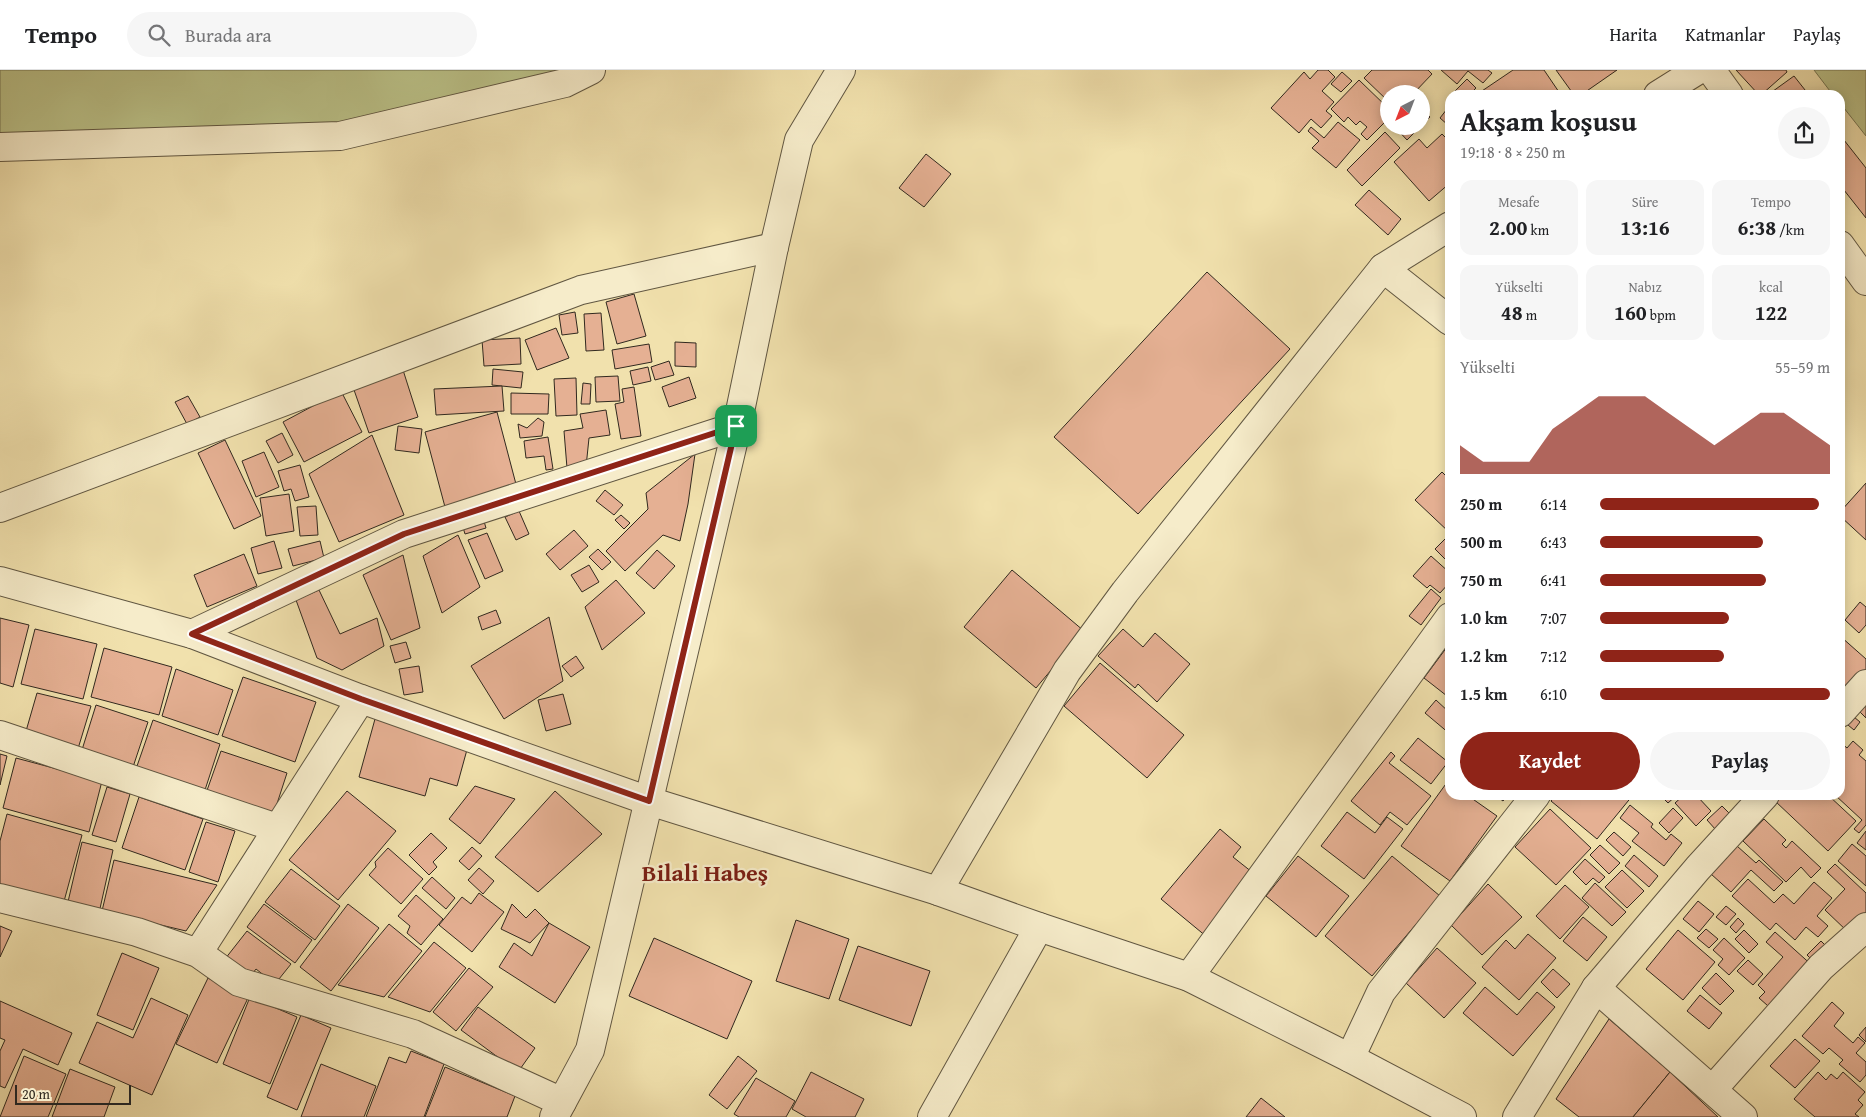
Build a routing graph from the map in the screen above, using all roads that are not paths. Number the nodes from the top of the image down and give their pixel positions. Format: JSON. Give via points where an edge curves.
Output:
{"nodes":[{"id":1,"x":591,"y":70,"type":"edge"},
{"id":2,"x":841,"y":70,"type":"edge"},
{"id":3,"x":1698,"y":70,"type":"edge"},
{"id":4,"x":1711,"y":70,"type":"edge"},
{"id":5,"x":1666,"y":90,"type":"edge"},
{"id":6,"x":1726,"y":90,"type":"edge"},
{"id":7,"x":0,"y":147,"type":"edge"},
{"id":8,"x":1445,"y":229,"type":"edge"},
{"id":9,"x":774,"y":247,"type":"junction"},
{"id":10,"x":1845,"y":252,"type":"edge"},
{"id":11,"x":1383,"y":268,"type":"junction"},
{"id":12,"x":1866,"y":281,"type":"edge"},
{"id":13,"x":1445,"y":317,"type":"edge"},
{"id":14,"x":736,"y":426,"type":"junction"},
{"id":15,"x":0,"y":508,"type":"edge"},
{"id":16,"x":0,"y":581,"type":"edge"},
{"id":17,"x":1445,"y":624,"type":"edge"},
{"id":18,"x":192,"y":634,"type":"junction"},
{"id":19,"x":1866,"y":684,"type":"edge"},
{"id":20,"x":361,"y":699,"type":"junction"},
{"id":21,"x":1845,"y":707,"type":"edge"},
{"id":22,"x":0,"y":735,"type":"edge"},
{"id":23,"x":1532,"y":800,"type":"edge"},
{"id":24,"x":1760,"y":800,"type":"edge"},
{"id":25,"x":649,"y":801,"type":"junction"},
{"id":26,"x":277,"y":828,"type":"junction"},
{"id":27,"x":938,"y":891,"type":"junction"},
{"id":28,"x":0,"y":898,"type":"edge"},
{"id":29,"x":1866,"y":926,"type":"edge"},
{"id":30,"x":1039,"y":927,"type":"junction"},
{"id":31,"x":198,"y":953,"type":"junction"},
{"id":32,"x":1189,"y":977,"type":"junction"},
{"id":33,"x":1596,"y":988,"type":"junction"},
{"id":34,"x":1350,"y":1058,"type":"junction"},
{"id":35,"x":1713,"y":1089,"type":"junction"},
{"id":36,"x":558,"y":1110,"type":"edge"},
{"id":37,"x":932,"y":1117,"type":"edge"},
{"id":38,"x":1462,"y":1117,"type":"edge"},
{"id":39,"x":1517,"y":1117,"type":"edge"},
{"id":40,"x":1743,"y":1117,"type":"edge"}],
"edges":[{"from":1,"to":7,"type":"street","via":[[565,83],[340,136]]},
{"from":2,"to":9,"type":"street","via":[[799,140]]},
{"from":3,"to":5,"type":"street"},
{"from":4,"to":6,"type":"street"},
{"from":8,"to":11,"type":"street"},
{"from":9,"to":14,"type":"street"},
{"from":9,"to":15,"type":"street","via":[[581,290]]},
{"from":10,"to":12,"type":"street"},
{"from":11,"to":13,"type":"street"},
{"from":11,"to":27,"type":"street","via":[[1125,592],[1067,671]]},
{"from":14,"to":18,"type":"street","via":[[404,534]]},
{"from":14,"to":25,"type":"street"},
{"from":16,"to":18,"type":"street"},
{"from":17,"to":32,"type":"street"},
{"from":18,"to":20,"type":"street"},
{"from":19,"to":21,"type":"street"},
{"from":20,"to":25,"type":"street"},
{"from":20,"to":26,"type":"street"},
{"from":22,"to":26,"type":"street"},
{"from":23,"to":34,"type":"street","via":[[1381,992]]},
{"from":24,"to":33,"type":"street"},
{"from":25,"to":27,"type":"street"},
{"from":25,"to":36,"type":"street","via":[[590,1050]]},
{"from":26,"to":31,"type":"street"},
{"from":27,"to":30,"type":"street"},
{"from":28,"to":31,"type":"street","via":[[137,932]]},
{"from":29,"to":35,"type":"street","via":[[1822,968]]},
{"from":30,"to":32,"type":"street"},
{"from":30,"to":37,"type":"street"},
{"from":31,"to":36,"type":"street","via":[[240,982],[413,1034]]},
{"from":32,"to":34,"type":"street"},
{"from":33,"to":35,"type":"street"},
{"from":33,"to":39,"type":"street"},
{"from":34,"to":38,"type":"street"},
{"from":35,"to":40,"type":"street"}]}
